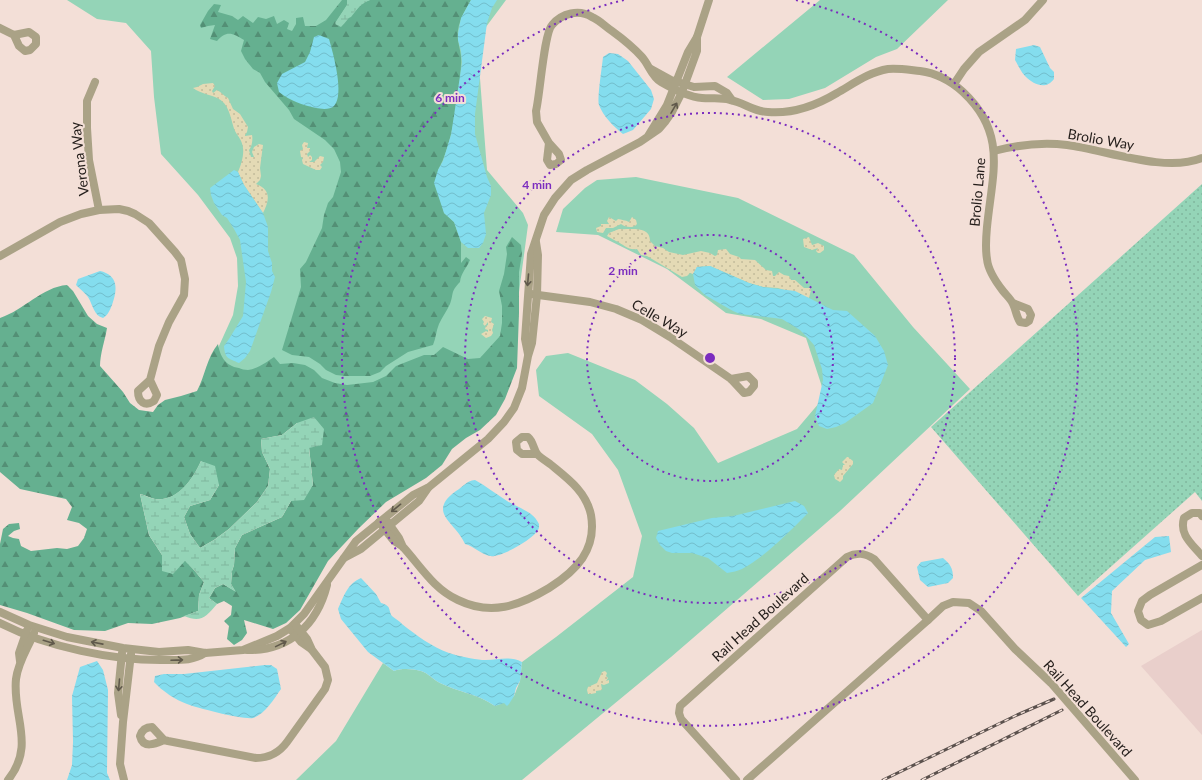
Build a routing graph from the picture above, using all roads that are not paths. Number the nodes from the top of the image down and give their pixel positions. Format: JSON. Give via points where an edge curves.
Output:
{"nodes":[{"id":1,"x":709,"y":0,"type":"edge"},
{"id":2,"x":1043,"y":0,"type":"edge"},
{"id":3,"x":0,"y":28,"type":"edge"},
{"id":4,"x":14,"y":35,"type":"dead end"},
{"id":5,"x":697,"y":37,"type":"junction"},
{"id":6,"x":95,"y":82,"type":"dead end"},
{"id":7,"x":685,"y":84,"type":"junction"},
{"id":8,"x":954,"y":84,"type":"junction"},
{"id":9,"x":675,"y":85,"type":"junction"},
{"id":10,"x":682,"y":92,"type":"junction"},
{"id":11,"x":732,"y":100,"type":"junction"},
{"id":12,"x":648,"y":136,"type":"junction"},
{"id":13,"x":549,"y":144,"type":"dead end"},
{"id":14,"x":994,"y":151,"type":"junction"},
{"id":15,"x":1202,"y":158,"type":"edge"},
{"id":16,"x":99,"y":210,"type":"junction"},
{"id":17,"x":536,"y":242,"type":"junction"},
{"id":18,"x":0,"y":256,"type":"edge"},
{"id":19,"x":527,"y":297,"type":"junction"},
{"id":20,"x":536,"y":297,"type":"junction"},
{"id":21,"x":1013,"y":303,"type":"dead end"},
{"id":22,"x":528,"y":356,"type":"junction"},
{"id":23,"x":731,"y":379,"type":"dead end"},
{"id":24,"x":150,"y":380,"type":"dead end"},
{"id":25,"x":537,"y":454,"type":"dead end"},
{"id":26,"x":429,"y":487,"type":"junction"},
{"id":27,"x":1202,"y":516,"type":"edge"},
{"id":28,"x":381,"y":520,"type":"junction"},
{"id":29,"x":387,"y":527,"type":"junction"},
{"id":30,"x":1202,"y":556,"type":"edge"},
{"id":31,"x":344,"y":558,"type":"junction"},
{"id":32,"x":1202,"y":565,"type":"edge"},
{"id":33,"x":1202,"y":598,"type":"edge"},
{"id":34,"x":0,"y":612,"type":"edge"},
{"id":35,"x":928,"y":620,"type":"junction"},
{"id":36,"x":0,"y":623,"type":"edge"},
{"id":37,"x":33,"y":627,"type":"junction"},
{"id":38,"x":295,"y":629,"type":"junction"},
{"id":39,"x":29,"y":635,"type":"junction"},
{"id":40,"x":123,"y":648,"type":"junction"},
{"id":41,"x":132,"y":649,"type":"junction"},
{"id":42,"x":205,"y":653,"type":"junction"},
{"id":43,"x":122,"y":657,"type":"junction"},
{"id":44,"x":130,"y":658,"type":"junction"},
{"id":45,"x":123,"y":722,"type":"junction"},
{"id":46,"x":164,"y":740,"type":"dead end"},
{"id":47,"x":8,"y":780,"type":"edge"},
{"id":48,"x":124,"y":780,"type":"edge"},
{"id":49,"x":736,"y":780,"type":"edge"},
{"id":50,"x":747,"y":780,"type":"edge"},
{"id":51,"x":1135,"y":780,"type":"edge"}],
"edges":[{"from":1,"to":5,"type":"street"},
{"from":2,"to":8,"type":"street","via":[[1025,20],[979,52]]},
{"from":3,"to":4,"type":"street"},
{"from":5,"to":7,"type":"street","via":[[697,51]]},
{"from":5,"to":9,"type":"street"},
{"from":6,"to":16,"type":"street","name":"Verona Way","via":[[87,100],[87,128]]},
{"from":7,"to":9,"type":"street","name":"Brolio Lane"},
{"from":7,"to":10,"type":"street"},
{"from":7,"to":11,"type":"street","name":"Brolio Lane","via":[[698,87],[715,86],[727,93]]},
{"from":8,"to":11,"type":"street","name":"Brolio Lane","via":[[930,73],[888,69],[856,81],[822,102],[798,109],[768,112],[755,110]]},
{"from":8,"to":14,"type":"street","name":"Brolio Lane","via":[[982,115]]},
{"from":9,"to":10,"type":"street","name":"Brolio Lane"},
{"from":9,"to":12,"type":"street","via":[[667,105]]},
{"from":9,"to":13,"type":"street","via":[[657,79],[633,47],[591,16],[580,12],[568,14],[551,26],[547,38],[536,111],[537,122]]},
{"from":10,"to":11,"type":"street","name":"Brolio Lane","via":[[702,98]]},
{"from":12,"to":10,"type":"street","one_way":true,"via":[[665,122]]},
{"from":12,"to":17,"type":"street","via":[[571,180],[544,215]]},
{"from":14,"to":15,"type":"street","name":"Brolio Way","via":[[1049,143],[1175,164]]},
{"from":14,"to":21,"type":"street","name":"Brolio Lane","via":[[985,246],[987,262],[993,277]]},
{"from":16,"to":18,"type":"street","via":[[60,222]]},
{"from":16,"to":24,"type":"street","via":[[119,209],[135,214],[143,219],[181,260],[186,279],[184,295],[159,346]]},
{"from":17,"to":19,"type":"street","one_way":true,"via":[[531,254]]},
{"from":17,"to":20,"type":"street"},
{"from":19,"to":20,"type":"street","name":"Celle Way"},
{"from":19,"to":22,"type":"street","via":[[525,339]]},
{"from":20,"to":22,"type":"street","via":[[532,343]]},
{"from":20,"to":23,"type":"street","name":"Celle Way","via":[[590,302],[616,309],[642,320],[670,337]]},
{"from":22,"to":26,"type":"street","via":[[522,388],[514,408],[504,422],[488,439]]},
{"from":25,"to":29,"type":"street","via":[[576,486],[590,513],[592,528],[588,548],[577,566],[563,578],[518,604],[503,608],[481,608],[458,601],[428,578],[403,547],[399,538]]},
{"from":26,"to":28,"type":"street","one_way":true,"via":[[413,495]]},
{"from":26,"to":29,"type":"street","via":[[419,501]]},
{"from":27,"to":30,"type":"street","via":[[1200,513],[1192,513],[1184,518],[1182,525],[1183,533]]},
{"from":28,"to":29,"type":"street"},
{"from":28,"to":31,"type":"street","via":[[356,541]]},
{"from":29,"to":31,"type":"street","via":[[361,549]]},
{"from":31,"to":38,"type":"street","via":[[327,582],[318,611],[308,624]]},
{"from":32,"to":33,"type":"street","via":[[1150,595],[1142,601],[1138,611],[1141,620],[1148,625],[1161,621]]},
{"from":34,"to":37,"type":"street"},
{"from":35,"to":49,"type":"street","name":"Rail Head Boulevard","via":[[874,559],[858,553],[847,557],[680,706],[681,719]]},
{"from":35,"to":50,"type":"street","name":"Rail Head Boulevard"},
{"from":35,"to":51,"type":"street","name":"Rail Head Boulevard","via":[[943,606],[953,602],[969,603],[981,611],[1051,684]]},
{"from":36,"to":39,"type":"street"},
{"from":37,"to":39,"type":"street"},
{"from":40,"to":37,"type":"street","one_way":true,"via":[[66,637]]},
{"from":38,"to":42,"type":"street","via":[[243,650]]},
{"from":38,"to":46,"type":"street","via":[[308,641],[325,667],[327,684],[287,742],[277,752],[267,757],[256,758]]},
{"from":39,"to":43,"type":"street","one_way":true,"via":[[88,652]]},
{"from":39,"to":47,"type":"street","via":[[19,653],[16,685],[22,751],[18,766]]},
{"from":40,"to":41,"type":"street"},
{"from":40,"to":43,"type":"street"},
{"from":41,"to":42,"type":"street","via":[[159,652],[188,650]]},
{"from":41,"to":44,"type":"street"},
{"from":44,"to":42,"type":"street","one_way":true,"via":[[188,660]]},
{"from":43,"to":44,"type":"street"},
{"from":43,"to":45,"type":"street","one_way":true,"via":[[118,702]]},
{"from":44,"to":45,"type":"street"},
{"from":45,"to":48,"type":"street","via":[[120,764]]}]}
